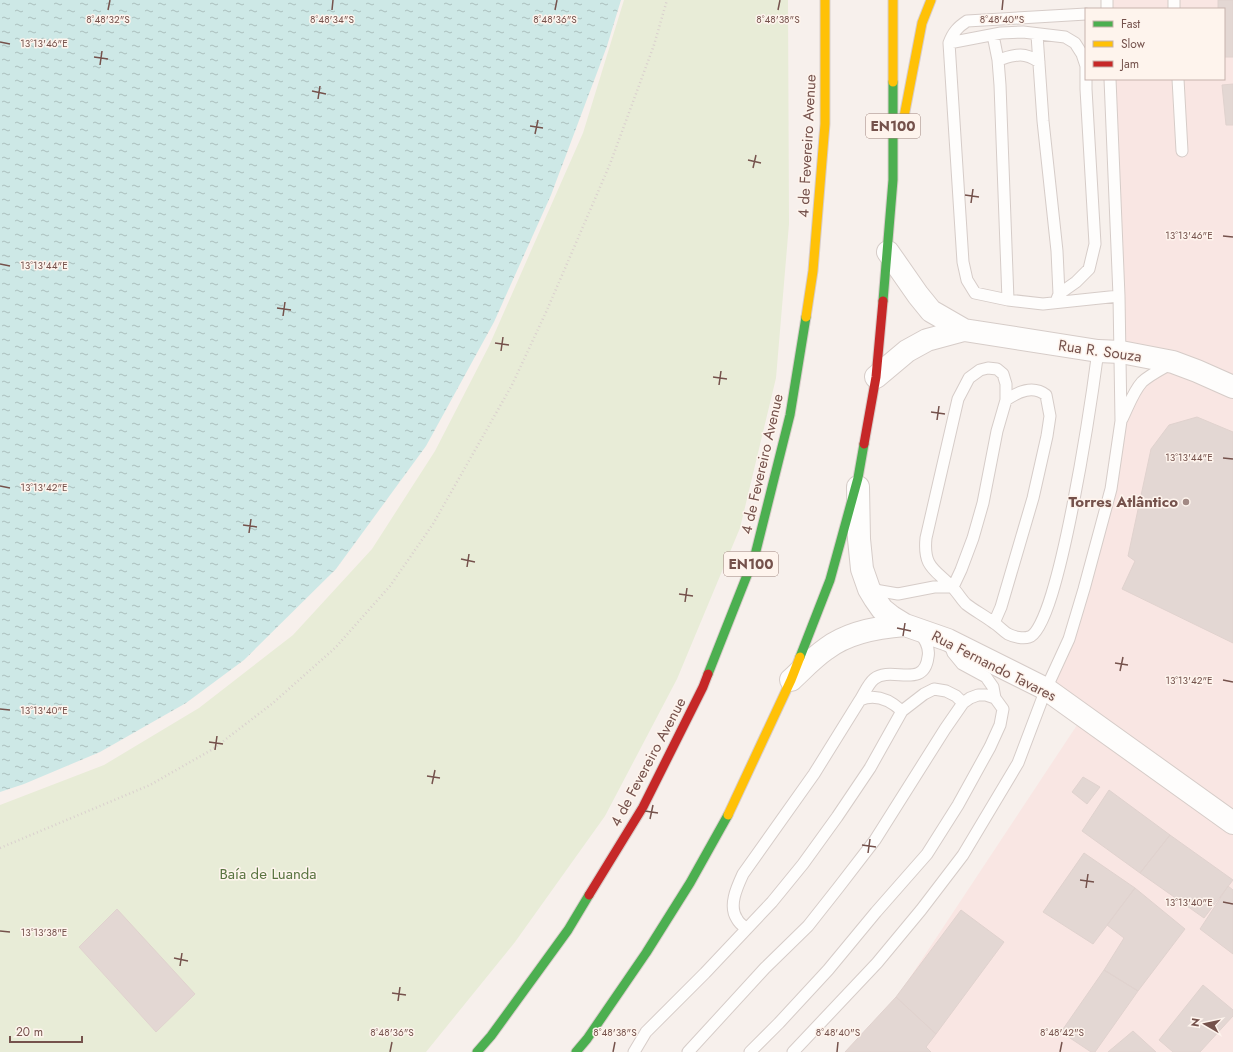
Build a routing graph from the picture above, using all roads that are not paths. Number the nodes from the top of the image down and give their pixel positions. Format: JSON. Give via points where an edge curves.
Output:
{"nodes":[{"id":1,"x":825,"y":0,"type":"edge"},
{"id":2,"x":829,"y":0,"type":"edge"},
{"id":3,"x":893,"y":0,"type":"edge"},
{"id":4,"x":931,"y":0,"type":"edge"},
{"id":5,"x":1085,"y":14,"type":"edge"},
{"id":6,"x":825,"y":31,"type":"junction"},
{"id":7,"x":993,"y":35,"type":"junction"},
{"id":8,"x":1037,"y":35,"type":"junction"},
{"id":9,"x":949,"y":43,"type":"junction"},
{"id":10,"x":998,"y":60,"type":"junction"},
{"id":11,"x":1039,"y":62,"type":"junction"},
{"id":12,"x":1085,"y":63,"type":"edge"},
{"id":13,"x":1086,"y":80,"type":"edge"},
{"id":14,"x":1110,"y":80,"type":"edge"},
{"id":15,"x":1178,"y":80,"type":"edge"},
{"id":16,"x":1182,"y":151,"type":"dead end"},
{"id":17,"x":893,"y":180,"type":"junction"},
{"id":18,"x":888,"y":252,"type":"junction"},
{"id":19,"x":1119,"y":296,"type":"junction"},
{"id":20,"x":1057,"y":298,"type":"junction"},
{"id":21,"x":1008,"y":300,"type":"junction"},
{"id":22,"x":964,"y":330,"type":"junction"},
{"id":23,"x":1098,"y":351,"type":"junction"},
{"id":24,"x":1121,"y":352,"type":"junction"},
{"id":25,"x":1173,"y":362,"type":"junction"},
{"id":26,"x":876,"y":377,"type":"junction"},
{"id":27,"x":1233,"y":387,"type":"edge"},
{"id":28,"x":1006,"y":400,"type":"junction"},
{"id":29,"x":1121,"y":421,"type":"junction"},
{"id":30,"x":858,"y":478,"type":"junction"},
{"id":31,"x":952,"y":587,"type":"junction"},
{"id":32,"x":869,"y":589,"type":"junction"},
{"id":33,"x":994,"y":623,"type":"junction"},
{"id":34,"x":910,"y":627,"type":"junction"},
{"id":35,"x":948,"y":640,"type":"junction"},
{"id":36,"x":791,"y":680,"type":"junction"},
{"id":37,"x":1046,"y":689,"type":"junction"},
{"id":38,"x":995,"y":698,"type":"junction"},
{"id":39,"x":860,"y":700,"type":"junction"},
{"id":40,"x":963,"y":703,"type":"junction"},
{"id":41,"x":902,"y":711,"type":"junction"},
{"id":42,"x":1233,"y":823,"type":"edge"},
{"id":43,"x":746,"y":928,"type":"junction"},
{"id":44,"x":477,"y":1052,"type":"edge"},
{"id":45,"x":576,"y":1052,"type":"edge"},
{"id":46,"x":634,"y":1052,"type":"edge"},
{"id":47,"x":688,"y":1052,"type":"edge"},
{"id":48,"x":750,"y":1052,"type":"edge"},
{"id":49,"x":793,"y":1052,"type":"edge"}],
"edges":[{"from":1,"to":6,"type":"main road","name":"4 de Fevereiro Avenue","number":"EN100"},
{"from":2,"to":6,"type":"main road"},
{"from":3,"to":17,"type":"main road","number":"EN100"},
{"from":4,"to":17,"type":"main road","via":[[922,23]]},
{"from":5,"to":9,"type":"lane","via":[[968,21],[957,28]]},
{"from":6,"to":44,"type":"main road","name":"4 de Fevereiro Avenue","number":"EN100","via":[[825,124],[813,271],[790,415],[755,554],[703,687],[643,807],[568,930],[492,1036]]},
{"from":7,"to":8,"type":"lane","via":[[1023,32]]},
{"from":7,"to":9,"type":"lane"},
{"from":7,"to":10,"type":"lane"},
{"from":8,"to":11,"type":"lane"},
{"from":8,"to":12,"type":"lane","via":[[1065,37],[1075,43]]},
{"from":9,"to":21,"type":"lane","via":[[963,262],[967,280],[975,293]]},
{"from":10,"to":11,"type":"lane","via":[[1017,54],[1030,56]]},
{"from":10,"to":21,"type":"lane"},
{"from":11,"to":20,"type":"lane","via":[[1057,251]]},
{"from":13,"to":20,"type":"lane","via":[[1095,244],[1089,270]]},
{"from":14,"to":19,"type":"lane"},
{"from":15,"to":16,"type":"lane"},
{"from":17,"to":18,"type":"main road","number":"EN100"},
{"from":18,"to":22,"type":"street","via":[[931,311]]},
{"from":18,"to":26,"type":"main road","number":"EN100"},
{"from":19,"to":20,"type":"lane"},
{"from":19,"to":24,"type":"lane"},
{"from":20,"to":21,"type":"lane","via":[[1043,304]]},
{"from":22,"to":23,"type":"street","name":"Rua R. Souza"},
{"from":22,"to":26,"type":"street","via":[[927,340],[907,352]]},
{"from":23,"to":24,"type":"street","name":"Rua R. Souza"},
{"from":23,"to":33,"type":"lane","via":[[1071,519],[1050,602],[1036,633],[1029,638],[1016,637]]},
{"from":24,"to":25,"type":"street","name":"Rua R. Souza"},
{"from":24,"to":29,"type":"lane"},
{"from":25,"to":27,"type":"street","name":"Rua R. Souza"},
{"from":25,"to":29,"type":"lane","via":[[1142,383]]},
{"from":26,"to":30,"type":"main road","number":"EN100"},
{"from":28,"to":31,"type":"lane","via":[[973,538]]},
{"from":28,"to":31,"type":"lane","via":[[1003,374],[997,369],[988,368],[969,378],[958,399],[924,551],[934,571]]},
{"from":28,"to":33,"type":"lane","via":[[1028,389],[1040,390],[1046,396],[1050,416],[1033,498]]},
{"from":29,"to":37,"type":"lane","via":[[1111,489],[1084,589],[1069,639]]},
{"from":30,"to":32,"type":"street","name":"Rua Fernando Tavares","via":[[859,539],[862,569]]},
{"from":30,"to":36,"type":"main road","number":"EN100","via":[[830,580]]},
{"from":31,"to":32,"type":"lane","via":[[934,587],[898,594]]},
{"from":31,"to":33,"type":"lane","via":[[966,604]]},
{"from":32,"to":34,"type":"street","name":"Rua Fernando Tavares","via":[[882,609]]},
{"from":34,"to":35,"type":"street","name":"Rua Fernando Tavares"},
{"from":34,"to":36,"type":"street","via":[[870,629],[836,642]]},
{"from":34,"to":39,"type":"lane","via":[[924,638],[929,656],[926,666],[919,674],[893,674],[874,679]]},
{"from":35,"to":37,"type":"street","name":"Rua Fernando Tavares"},
{"from":35,"to":38,"type":"lane","via":[[953,653],[962,664],[986,677],[993,687]]},
{"from":36,"to":45,"type":"main road","number":"EN100","via":[[734,804],[690,883],[646,953]]},
{"from":37,"to":42,"type":"street","name":"Rua Fernando Tavares"},
{"from":37,"to":49,"type":"lane","via":[[1018,763],[963,855],[877,962]]},
{"from":38,"to":40,"type":"lane","via":[[978,695]]},
{"from":38,"to":48,"type":"lane","via":[[1003,709],[1000,725],[958,805],[927,854],[828,970]]},
{"from":39,"to":41,"type":"lane","via":[[866,697],[882,698]]},
{"from":39,"to":43,"type":"lane","via":[[814,774],[743,874],[733,907],[737,919]]},
{"from":40,"to":41,"type":"lane","via":[[946,691],[934,689]]},
{"from":40,"to":47,"type":"lane","via":[[875,840],[838,888],[808,926],[765,968]]},
{"from":41,"to":43,"type":"lane","via":[[870,768],[837,818],[772,902]]},
{"from":43,"to":46,"type":"lane","via":[[646,1032]]}]}
